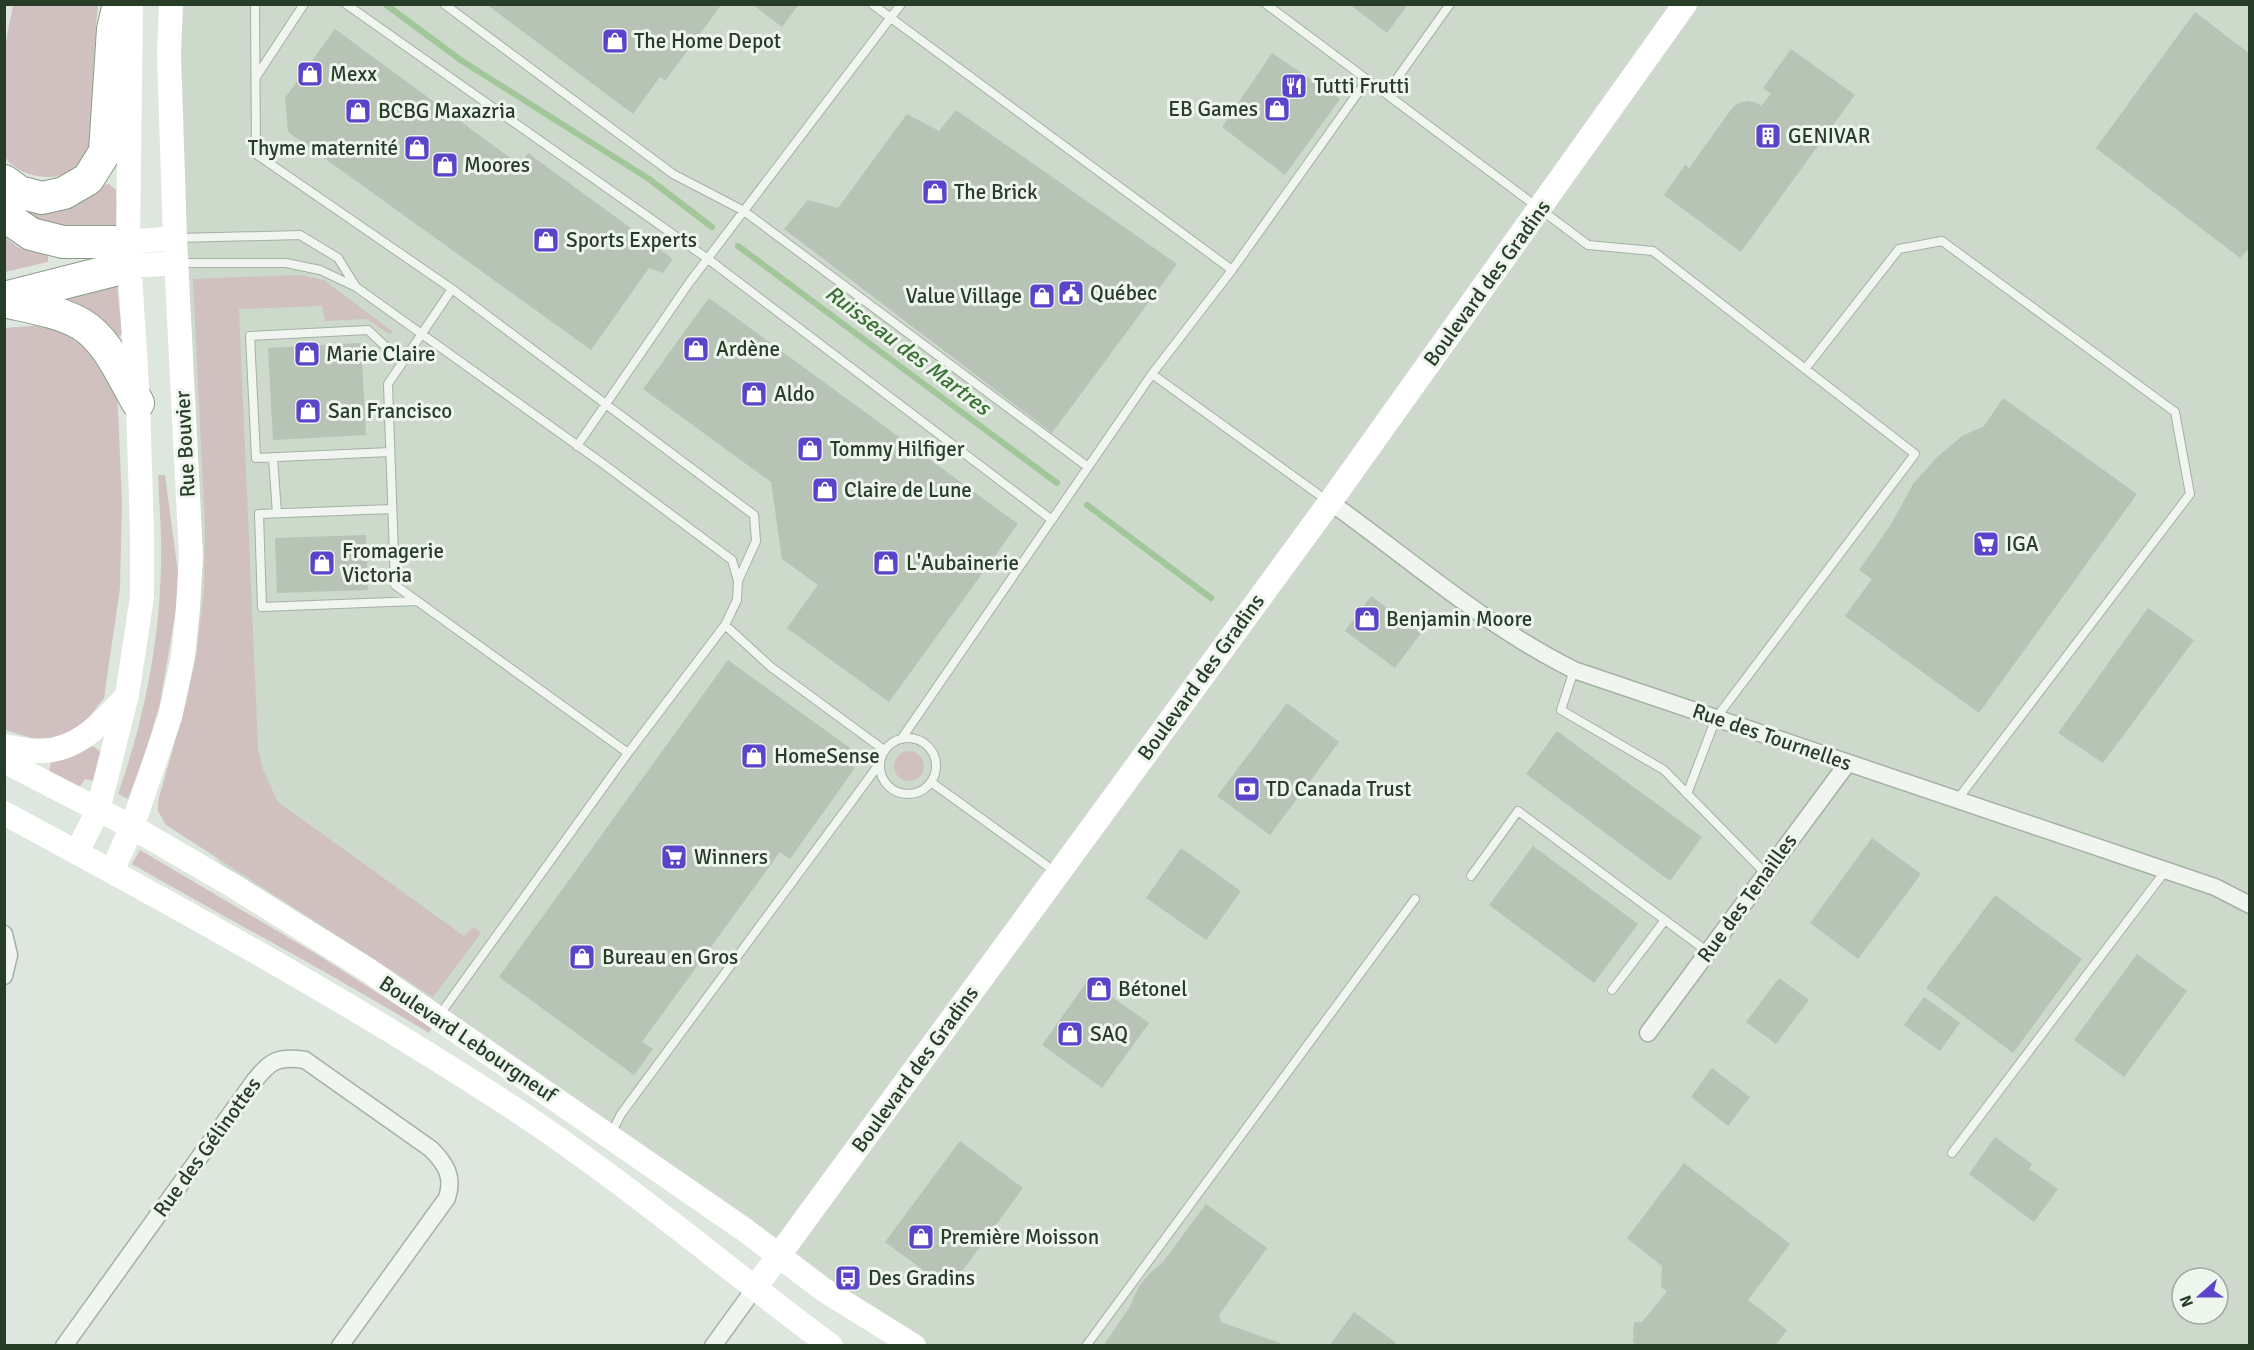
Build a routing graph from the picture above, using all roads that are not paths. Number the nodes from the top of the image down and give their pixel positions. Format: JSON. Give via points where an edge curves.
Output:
{"nodes":[{"id":1,"x":119,"y":4,"type":"edge"},
{"id":2,"x":131,"y":4,"type":"edge"},
{"id":3,"x":171,"y":4,"type":"edge"},
{"id":4,"x":255,"y":4,"type":"edge"},
{"id":5,"x":304,"y":4,"type":"edge"},
{"id":6,"x":346,"y":4,"type":"edge"},
{"id":7,"x":444,"y":4,"type":"edge"},
{"id":8,"x":872,"y":4,"type":"edge"},
{"id":9,"x":901,"y":4,"type":"edge"},
{"id":10,"x":1266,"y":4,"type":"edge"},
{"id":11,"x":1450,"y":4,"type":"edge"},
{"id":12,"x":1685,"y":4,"type":"edge"},
{"id":13,"x":891,"y":20,"type":"junction"},
{"id":14,"x":255,"y":78,"type":"junction"},
{"id":15,"x":1367,"y":80,"type":"junction"},
{"id":16,"x":1386,"y":94,"type":"junction"},
{"id":17,"x":4,"y":181,"type":"edge"},
{"id":18,"x":1540,"y":208,"type":"junction"},
{"id":19,"x":744,"y":211,"type":"junction"},
{"id":20,"x":4,"y":215,"type":"edge"},
{"id":21,"x":175,"y":238,"type":"junction"},
{"id":22,"x":129,"y":254,"type":"junction"},
{"id":23,"x":708,"y":259,"type":"junction"},
{"id":24,"x":177,"y":263,"type":"junction"},
{"id":25,"x":1233,"y":270,"type":"junction"},
{"id":26,"x":356,"y":286,"type":"junction"},
{"id":27,"x":452,"y":289,"type":"junction"},
{"id":28,"x":4,"y":299,"type":"edge"},
{"id":29,"x":421,"y":332,"type":"junction"},
{"id":30,"x":402,"y":362,"type":"junction"},
{"id":31,"x":1805,"y":369,"type":"junction"},
{"id":32,"x":1152,"y":374,"type":"junction"},
{"id":33,"x":138,"y":403,"type":"junction"},
{"id":34,"x":605,"y":404,"type":"junction"},
{"id":35,"x":577,"y":446,"type":"junction"},
{"id":36,"x":390,"y":452,"type":"junction"},
{"id":37,"x":273,"y":458,"type":"junction"},
{"id":38,"x":1088,"y":466,"type":"junction"},
{"id":39,"x":1330,"y":502,"type":"junction"},
{"id":40,"x":392,"y":509,"type":"junction"},
{"id":41,"x":276,"y":513,"type":"junction"},
{"id":42,"x":1052,"y":520,"type":"junction"},
{"id":43,"x":738,"y":581,"type":"junction"},
{"id":44,"x":416,"y":601,"type":"junction"},
{"id":45,"x":725,"y":625,"type":"junction"},
{"id":46,"x":1574,"y":670,"type":"junction"},
{"id":47,"x":127,"y":695,"type":"junction"},
{"id":48,"x":1716,"y":717,"type":"junction"},
{"id":49,"x":902,"y":738,"type":"junction"},
{"id":50,"x":4,"y":746,"type":"edge"},
{"id":51,"x":884,"y":750,"type":"junction"},
{"id":52,"x":628,"y":753,"type":"junction"},
{"id":53,"x":4,"y":761,"type":"edge"},
{"id":54,"x":880,"y":763,"type":"junction"},
{"id":55,"x":1847,"y":764,"type":"junction"},
{"id":56,"x":931,"y":782,"type":"junction"},
{"id":57,"x":1688,"y":794,"type":"junction"},
{"id":58,"x":1957,"y":800,"type":"junction"},
{"id":59,"x":98,"y":810,"type":"junction"},
{"id":60,"x":4,"y":813,"type":"edge"},
{"id":61,"x":132,"y":827,"type":"junction"},
{"id":62,"x":77,"y":852,"type":"junction"},
{"id":63,"x":2166,"y":870,"type":"junction"},
{"id":64,"x":112,"y":871,"type":"junction"},
{"id":65,"x":1057,"y":873,"type":"junction"},
{"id":66,"x":1765,"y":873,"type":"junction"},
{"id":67,"x":1471,"y":876,"type":"dead end"},
{"id":68,"x":1415,"y":899,"type":"dead end"},
{"id":69,"x":2250,"y":905,"type":"edge"},
{"id":70,"x":1665,"y":920,"type":"junction"},
{"id":71,"x":4,"y":934,"type":"edge"},
{"id":72,"x":1708,"y":952,"type":"junction"},
{"id":73,"x":4,"y":976,"type":"edge"},
{"id":74,"x":1612,"y":990,"type":"dead end"},
{"id":75,"x":438,"y":1017,"type":"junction"},
{"id":76,"x":1648,"y":1033,"type":"dead end"},
{"id":77,"x":610,"y":1136,"type":"junction"},
{"id":78,"x":1952,"y":1153,"type":"dead end"},
{"id":79,"x":778,"y":1257,"type":"junction"},
{"id":80,"x":755,"y":1288,"type":"junction"},
{"id":81,"x":64,"y":1346,"type":"edge"},
{"id":82,"x":340,"y":1346,"type":"edge"},
{"id":83,"x":713,"y":1346,"type":"edge"},
{"id":84,"x":831,"y":1346,"type":"edge"},
{"id":85,"x":914,"y":1346,"type":"edge"},
{"id":86,"x":1086,"y":1346,"type":"edge"}],
"edges":[{"from":1,"to":17,"type":"highway","via":[[113,29],[105,152],[88,179],[64,193],[42,198],[19,192]]},
{"from":2,"to":22,"type":"street"},
{"from":3,"to":21,"type":"street","name":"Rue Bouvier"},
{"from":4,"to":14,"type":"lane"},
{"from":5,"to":14,"type":"lane"},
{"from":6,"to":23,"type":"lane"},
{"from":7,"to":19,"type":"lane","via":[[673,174]]},
{"from":8,"to":13,"type":"lane"},
{"from":9,"to":13,"type":"lane"},
{"from":10,"to":15,"type":"lane"},
{"from":11,"to":16,"type":"lane"},
{"from":12,"to":18,"type":"street","name":"Boulevard des Gradins"},
{"from":13,"to":19,"type":"lane"},
{"from":13,"to":25,"type":"lane"},
{"from":14,"to":27,"type":"lane","via":[[256,154]]},
{"from":15,"to":16,"type":"lane"},
{"from":15,"to":25,"type":"lane"},
{"from":16,"to":18,"type":"lane"},
{"from":18,"to":31,"type":"lane","via":[[1588,245],[1653,251]]},
{"from":18,"to":39,"type":"street","name":"Boulevard des Gradins"},
{"from":19,"to":23,"type":"lane"},
{"from":19,"to":38,"type":"lane"},
{"from":20,"to":22,"type":"highway","via":[[31,234]]},
{"from":21,"to":22,"type":"street"},
{"from":21,"to":24,"type":"street","name":"Rue Bouvier"},
{"from":21,"to":26,"type":"lane","via":[[300,235],[338,258]]},
{"from":22,"to":24,"type":"street"},
{"from":22,"to":28,"type":"highway"},
{"from":22,"to":33,"type":"street"},
{"from":23,"to":34,"type":"lane"},
{"from":23,"to":42,"type":"lane"},
{"from":24,"to":26,"type":"lane","via":[[286,263],[320,270]]},
{"from":24,"to":61,"type":"street","name":"Rue Bouvier","via":[[191,556],[188,608],[183,657],[170,717]]},
{"from":25,"to":32,"type":"lane"},
{"from":26,"to":29,"type":"lane"},
{"from":27,"to":29,"type":"lane"},
{"from":27,"to":34,"type":"lane"},
{"from":28,"to":33,"type":"highway","via":[[81,324],[104,345]]},
{"from":29,"to":30,"type":"lane"},
{"from":29,"to":35,"type":"lane"},
{"from":30,"to":36,"type":"lane","via":[[388,384]]},
{"from":30,"to":37,"type":"lane","via":[[368,330],[250,336],[256,458]]},
{"from":31,"to":48,"type":"lane","via":[[1914,454]]},
{"from":31,"to":58,"type":"lane","via":[[1899,249],[1942,241],[2175,412],[2190,494]]},
{"from":32,"to":38,"type":"lane"},
{"from":32,"to":39,"type":"lane"},
{"from":33,"to":47,"type":"street","via":[[142,597]]},
{"from":34,"to":35,"type":"lane"},
{"from":34,"to":43,"type":"lane","via":[[754,515],[756,541]]},
{"from":35,"to":43,"type":"lane","via":[[732,560]]},
{"from":36,"to":37,"type":"lane"},
{"from":36,"to":40,"type":"lane"},
{"from":37,"to":41,"type":"lane"},
{"from":38,"to":42,"type":"lane"},
{"from":39,"to":46,"type":"street","name":"Rue des Tournelles","via":[[1465,604]]},
{"from":39,"to":65,"type":"street","name":"Boulevard des Gradins"},
{"from":40,"to":41,"type":"lane"},
{"from":40,"to":44,"type":"lane","via":[[395,585]]},
{"from":41,"to":44,"type":"lane","via":[[259,514],[262,607]]},
{"from":42,"to":49,"type":"lane"},
{"from":43,"to":45,"type":"lane","via":[[737,600]]},
{"from":44,"to":52,"type":"lane"},
{"from":45,"to":51,"type":"lane","via":[[771,667]]},
{"from":45,"to":52,"type":"lane"},
{"from":46,"to":48,"type":"street","name":"Rue des Tournelles"},
{"from":46,"to":57,"type":"lane","via":[[1561,710],[1664,770]]},
{"from":47,"to":50,"type":"street","via":[[94,730],[69,746],[42,751]]},
{"from":47,"to":59,"type":"street"},
{"from":48,"to":55,"type":"street","name":"Rue des Tournelles"},
{"from":48,"to":57,"type":"lane"},
{"from":49,"to":51,"type":"lane"},
{"from":49,"to":56,"type":"lane","via":[[921,740],[929,746],[937,768]]},
{"from":51,"to":54,"type":"lane"},
{"from":52,"to":75,"type":"lane"},
{"from":53,"to":59,"type":"street","name":"Boulevard Lebourgneuf"},
{"from":54,"to":56,"type":"lane","via":[[882,777],[895,792],[915,794]]},
{"from":54,"to":77,"type":"lane","via":[[621,1114]]},
{"from":55,"to":58,"type":"street","name":"Rue des Tournelles"},
{"from":55,"to":66,"type":"street","name":"Rue des Tenailles"},
{"from":56,"to":65,"type":"lane"},
{"from":57,"to":66,"type":"lane"},
{"from":58,"to":63,"type":"street","name":"Rue des Tournelles"},
{"from":59,"to":61,"type":"street","name":"Boulevard Lebourgneuf"},
{"from":59,"to":62,"type":"street"},
{"from":60,"to":62,"type":"street","name":"Boulevard Lebourgneuf"},
{"from":61,"to":64,"type":"street","name":"Rue Bouvier"},
{"from":61,"to":75,"type":"street","name":"Boulevard Lebourgneuf","via":[[261,903]]},
{"from":62,"to":64,"type":"street","name":"Boulevard Lebourgneuf"},
{"from":63,"to":69,"type":"street","name":"Rue des Tournelles","via":[[2215,887]]},
{"from":63,"to":78,"type":"lane"},
{"from":64,"to":80,"type":"street","name":"Boulevard Lebourgneuf","via":[[290,969],[510,1106],[640,1197]]},
{"from":65,"to":79,"type":"street","name":"Boulevard des Gradins"},
{"from":66,"to":72,"type":"street","name":"Rue des Tenailles"},
{"from":67,"to":70,"type":"lane","via":[[1518,811]]},
{"from":68,"to":86,"type":"lane"},
{"from":70,"to":72,"type":"lane"},
{"from":70,"to":74,"type":"lane"},
{"from":71,"to":73,"type":"street","via":[[9,955]]},
{"from":72,"to":76,"type":"street","name":"Rue des Tenailles"},
{"from":75,"to":77,"type":"street","name":"Boulevard Lebourgneuf"},
{"from":77,"to":79,"type":"street","name":"Boulevard Lebourgneuf"},
{"from":79,"to":80,"type":"street","name":"Boulevard des Gradins"},
{"from":79,"to":85,"type":"street","name":"Boulevard Lebourgneuf"},
{"from":80,"to":83,"type":"street","name":"Boulevard des Gradins"},
{"from":80,"to":84,"type":"street","name":"Boulevard Lebourgneuf"},
{"from":81,"to":82,"type":"street","name":"Rue des Gélinottes","via":[[255,1080],[268,1064],[286,1057],[305,1060],[431,1149],[450,1173],[447,1198]]}]}
